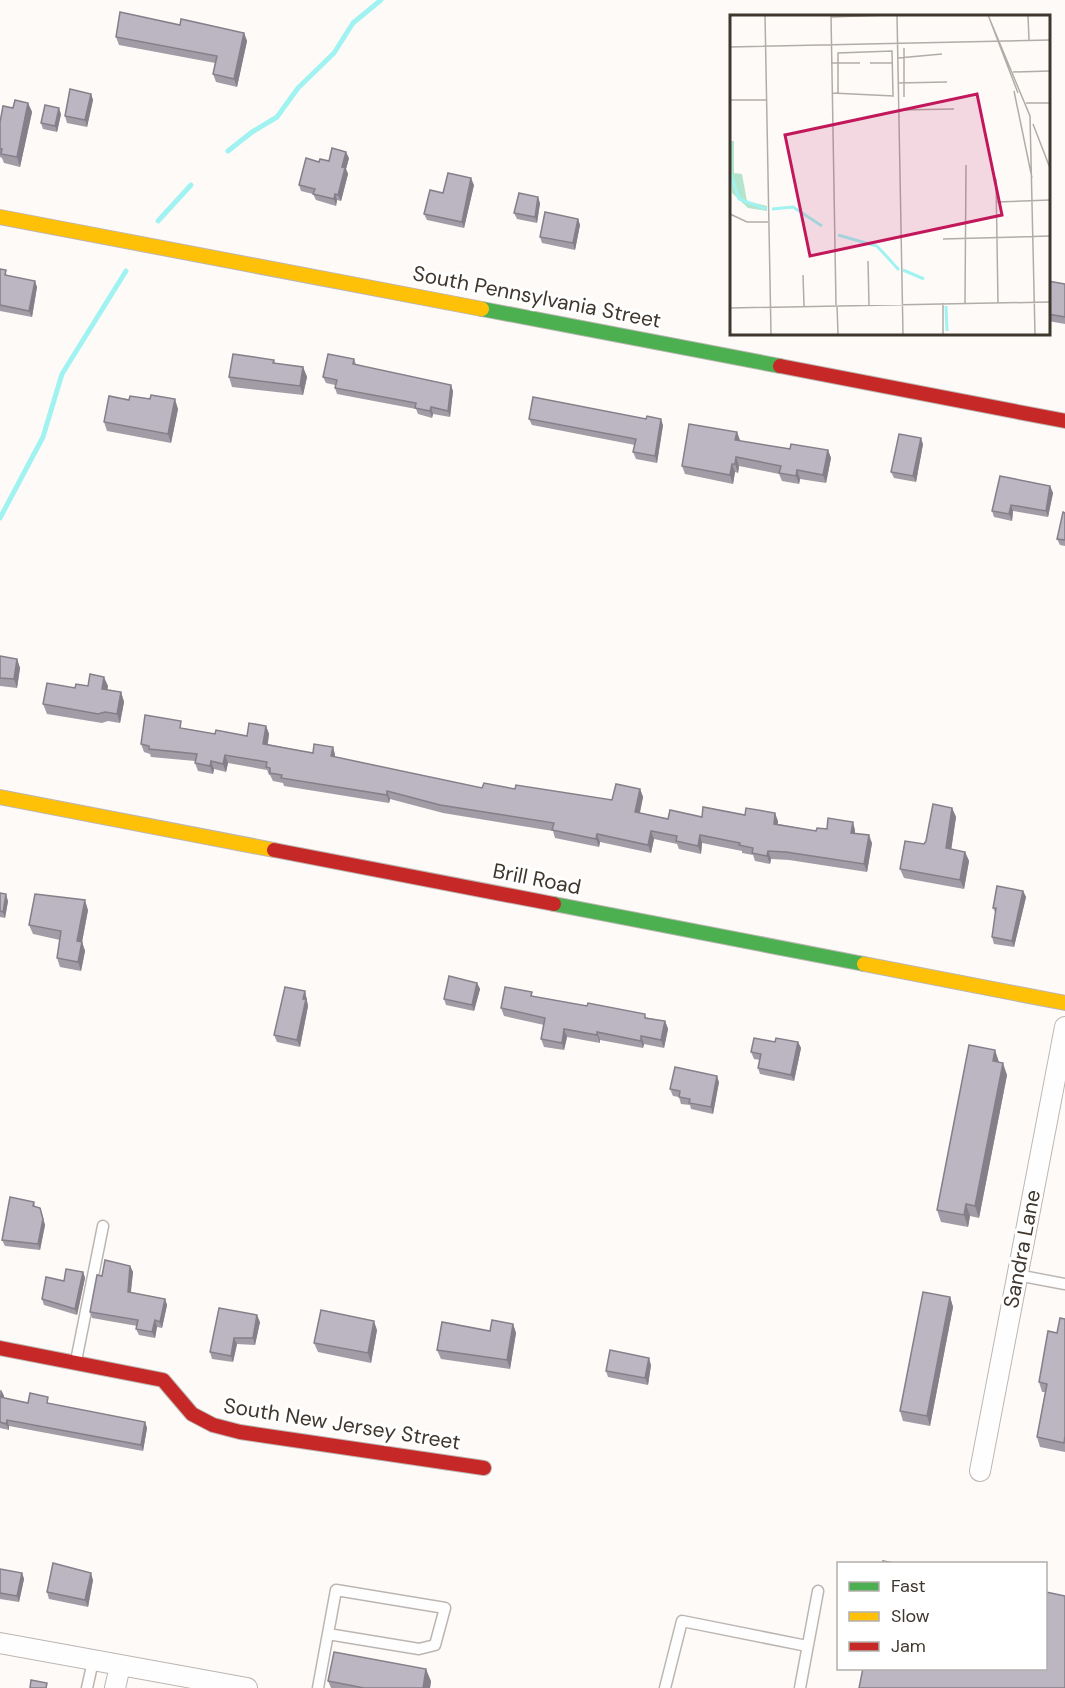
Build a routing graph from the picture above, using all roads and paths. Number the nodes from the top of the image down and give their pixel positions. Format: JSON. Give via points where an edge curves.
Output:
{"nodes":[{"id":1,"x":0,"y":217,"type":"edge"},
{"id":2,"x":1065,"y":421,"type":"edge"},
{"id":3,"x":0,"y":797,"type":"edge"},
{"id":4,"x":1065,"y":1003,"type":"edge"},
{"id":5,"x":1065,"y":1027,"type":"edge"},
{"id":6,"x":103,"y":1226,"type":"dead end"},
{"id":7,"x":1017,"y":1275,"type":"junction"},
{"id":8,"x":1065,"y":1284,"type":"edge"},
{"id":9,"x":0,"y":1348,"type":"edge"},
{"id":10,"x":76,"y":1363,"type":"junction"},
{"id":11,"x":484,"y":1468,"type":"dead end"},
{"id":12,"x":980,"y":1471,"type":"dead end"},
{"id":13,"x":818,"y":1591,"type":"dead end"},
{"id":14,"x":328,"y":1634,"type":"junction"},
{"id":15,"x":0,"y":1643,"type":"edge"},
{"id":16,"x":807,"y":1646,"type":"junction"},
{"id":17,"x":93,"y":1661,"type":"junction"},
{"id":18,"x":120,"y":1666,"type":"junction"},
{"id":19,"x":87,"y":1688,"type":"edge"},
{"id":20,"x":116,"y":1688,"type":"edge"},
{"id":21,"x":247,"y":1688,"type":"edge"},
{"id":22,"x":318,"y":1688,"type":"edge"},
{"id":23,"x":665,"y":1688,"type":"edge"},
{"id":24,"x":800,"y":1688,"type":"edge"}],
"edges":[{"from":1,"to":2,"type":"street","name":"South Pennsylvania Street"},
{"from":3,"to":4,"type":"street","name":"Brill Road"},
{"from":5,"to":7,"type":"street","name":"Sandra Lane"},
{"from":6,"to":10,"type":"lane"},
{"from":7,"to":8,"type":"lane"},
{"from":7,"to":12,"type":"street","name":"Sandra Lane"},
{"from":9,"to":10,"type":"street","name":"South New Jersey Street"},
{"from":10,"to":11,"type":"street","name":"South New Jersey Street","via":[[163,1380],[174,1399],[196,1419],[222,1428]]},
{"from":13,"to":16,"type":"lane"},
{"from":14,"to":14,"type":"lane","via":[[336,1590],[445,1608],[435,1645],[419,1649]]},
{"from":14,"to":22,"type":"lane"},
{"from":15,"to":17,"type":"street"},
{"from":16,"to":23,"type":"lane","via":[[682,1621]]},
{"from":16,"to":24,"type":"lane"},
{"from":17,"to":18,"type":"street"},
{"from":17,"to":19,"type":"lane"},
{"from":18,"to":20,"type":"street"},
{"from":18,"to":21,"type":"street"}]}
